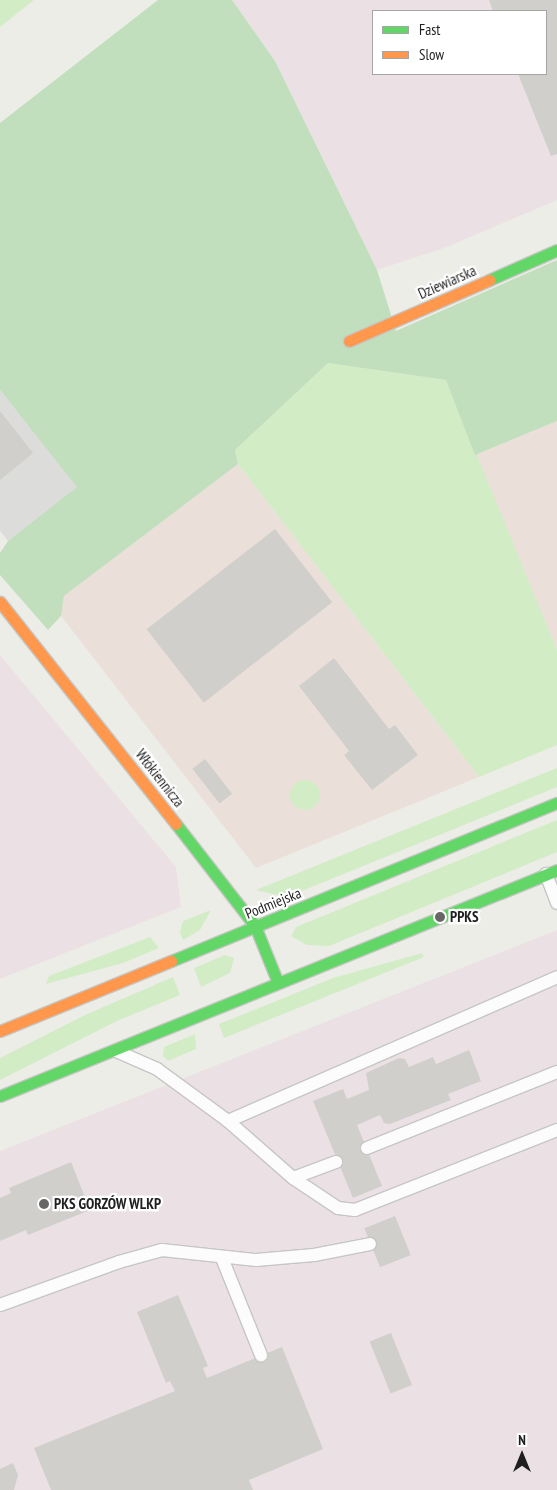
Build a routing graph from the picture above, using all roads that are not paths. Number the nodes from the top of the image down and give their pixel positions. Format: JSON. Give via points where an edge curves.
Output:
{"nodes":[{"id":1,"x":557,"y":250,"type":"edge"},
{"id":2,"x":349,"y":341,"type":"dead end"},
{"id":3,"x":0,"y":602,"type":"edge"},
{"id":4,"x":557,"y":803,"type":"edge"},
{"id":5,"x":551,"y":872,"type":"edge"},
{"id":6,"x":557,"y":903,"type":"edge"},
{"id":7,"x":255,"y":926,"type":"junction"},
{"id":8,"x":557,"y":977,"type":"edge"},
{"id":9,"x":278,"y":983,"type":"junction"},
{"id":10,"x":0,"y":1031,"type":"edge"},
{"id":11,"x":114,"y":1050,"type":"junction"},
{"id":12,"x":557,"y":1072,"type":"edge"},
{"id":13,"x":0,"y":1096,"type":"edge"},
{"id":14,"x":228,"y":1121,"type":"junction"},
{"id":15,"x":557,"y":1130,"type":"edge"},
{"id":16,"x":367,"y":1148,"type":"dead end"},
{"id":17,"x":336,"y":1162,"type":"dead end"},
{"id":18,"x":293,"y":1178,"type":"junction"},
{"id":19,"x":370,"y":1244,"type":"dead end"},
{"id":20,"x":222,"y":1258,"type":"junction"},
{"id":21,"x":0,"y":1305,"type":"edge"},
{"id":22,"x":261,"y":1355,"type":"dead end"}],
"edges":[{"from":1,"to":2,"type":"main road","name":"Dziewiarska"},
{"from":3,"to":7,"type":"main road","name":"Włókiennicza"},
{"from":4,"to":7,"type":"main road","name":"Podmiejska"},
{"from":5,"to":6,"type":"lane"},
{"from":5,"to":9,"type":"main road"},
{"from":7,"to":9,"type":"main road","name":"Włókiennicza"},
{"from":7,"to":10,"type":"main road","name":"Podmiejska"},
{"from":8,"to":14,"type":"lane"},
{"from":9,"to":11,"type":"main road"},
{"from":11,"to":13,"type":"main road"},
{"from":11,"to":14,"type":"lane","via":[[156,1069]]},
{"from":12,"to":16,"type":"lane"},
{"from":14,"to":18,"type":"lane"},
{"from":15,"to":18,"type":"lane","via":[[355,1210],[338,1208]]},
{"from":17,"to":18,"type":"lane"},
{"from":19,"to":20,"type":"lane","via":[[266,1260]]},
{"from":20,"to":21,"type":"lane","via":[[162,1250]]},
{"from":20,"to":22,"type":"lane"}]}
